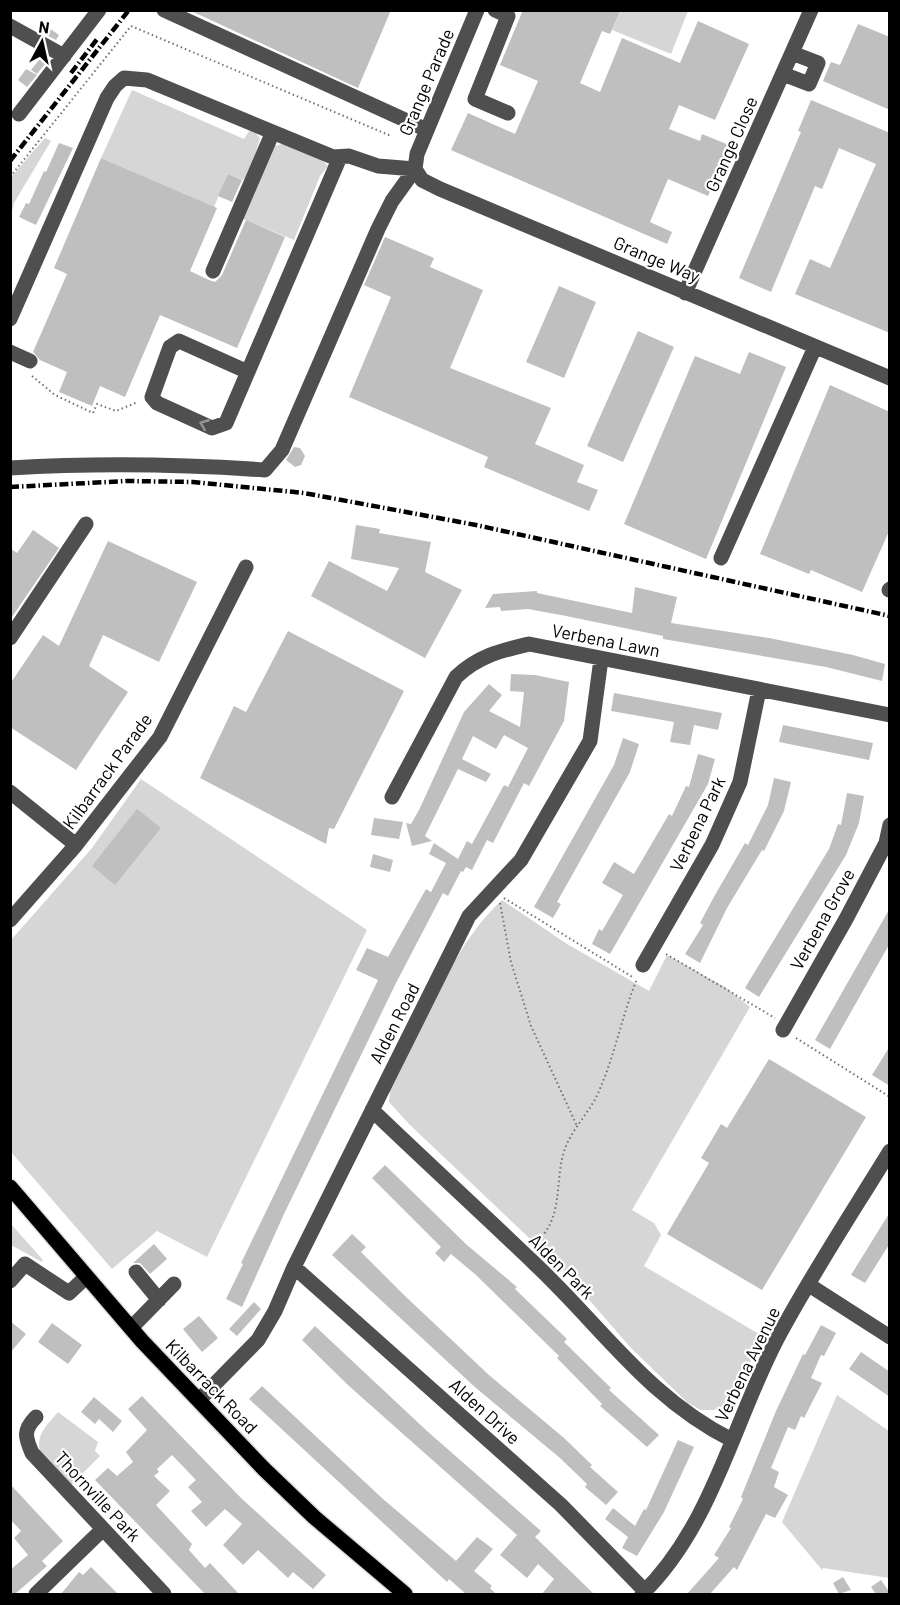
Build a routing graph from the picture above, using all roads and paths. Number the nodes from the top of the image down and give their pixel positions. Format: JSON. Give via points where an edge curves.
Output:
{"nodes":[{"id":1,"x":99,"y":10,"type":"edge"},
{"id":2,"x":164,"y":10,"type":"edge"},
{"id":3,"x":477,"y":10,"type":"edge"},
{"id":4,"x":495,"y":10,"type":"edge"},
{"id":5,"x":812,"y":10,"type":"edge"},
{"id":6,"x":10,"y":26,"type":"edge"},
{"id":7,"x":792,"y":53,"type":"junction"},
{"id":8,"x":64,"y":56,"type":"junction"},
{"id":9,"x":783,"y":74,"type":"junction"},
{"id":10,"x":508,"y":113,"type":"dead end"},
{"id":11,"x":19,"y":114,"type":"dead end"},
{"id":12,"x":427,"y":130,"type":"junction"},
{"id":13,"x":272,"y":134,"type":"junction"},
{"id":14,"x":340,"y":158,"type":"junction"},
{"id":15,"x":415,"y":169,"type":"junction"},
{"id":16,"x":213,"y":271,"type":"dead end"},
{"id":17,"x":685,"y":293,"type":"junction"},
{"id":18,"x":10,"y":319,"type":"edge"},
{"id":19,"x":815,"y":347,"type":"junction"},
{"id":20,"x":10,"y":352,"type":"edge"},
{"id":21,"x":30,"y":361,"type":"joint"},
{"id":22,"x":248,"y":372,"type":"junction"},
{"id":23,"x":890,"y":378,"type":"edge"},
{"id":24,"x":152,"y":397,"type":"junction"},
{"id":25,"x":10,"y":468,"type":"edge"},
{"id":26,"x":86,"y":524,"type":"dead end"},
{"id":27,"x":721,"y":558,"type":"dead end"},
{"id":28,"x":246,"y":567,"type":"dead end"},
{"id":29,"x":10,"y":638,"type":"edge"},
{"id":30,"x":602,"y":659,"type":"junction"},
{"id":31,"x":759,"y":690,"type":"junction"},
{"id":32,"x":890,"y":715,"type":"edge"},
{"id":33,"x":10,"y":792,"type":"edge"},
{"id":34,"x":392,"y":797,"type":"dead end"},
{"id":35,"x":890,"y":825,"type":"edge"},
{"id":36,"x":76,"y":845,"type":"junction"},
{"id":37,"x":495,"y":891,"type":"junction"},
{"id":38,"x":10,"y":920,"type":"edge"},
{"id":39,"x":654,"y":946,"type":"junction"},
{"id":40,"x":643,"y":965,"type":"dead end"},
{"id":41,"x":783,"y":1030,"type":"junction"},
{"id":42,"x":890,"y":1097,"type":"edge"},
{"id":43,"x":372,"y":1110,"type":"junction"},
{"id":44,"x":577,"y":1126,"type":"junction"},
{"id":45,"x":890,"y":1151,"type":"edge"},
{"id":46,"x":10,"y":1187,"type":"edge"},
{"id":47,"x":536,"y":1264,"type":"junction"},
{"id":48,"x":294,"y":1267,"type":"junction"},
{"id":49,"x":136,"y":1272,"type":"dead end"},
{"id":50,"x":86,"y":1277,"type":"junction"},
{"id":51,"x":10,"y":1281,"type":"edge"},
{"id":52,"x":174,"y":1284,"type":"dead end"},
{"id":53,"x":809,"y":1285,"type":"junction"},
{"id":54,"x":159,"y":1300,"type":"junction"},
{"id":55,"x":131,"y":1328,"type":"junction"},
{"id":56,"x":890,"y":1337,"type":"edge"},
{"id":57,"x":200,"y":1399,"type":"junction"},
{"id":58,"x":36,"y":1417,"type":"dead end"},
{"id":59,"x":732,"y":1440,"type":"junction"},
{"id":60,"x":102,"y":1530,"type":"junction"},
{"id":61,"x":644,"y":1593,"type":"edge"},
{"id":62,"x":36,"y":1594,"type":"edge"},
{"id":63,"x":164,"y":1594,"type":"edge"},
{"id":64,"x":405,"y":1594,"type":"edge"}],
"edges":[{"from":1,"to":8,"type":"street"},
{"from":2,"to":12,"type":"street"},
{"from":3,"to":12,"type":"street","name":"Grange Parade"},
{"from":4,"to":10,"type":"street","via":[[508,16],[475,99]]},
{"from":5,"to":7,"type":"street","name":"Grange Close"},
{"from":6,"to":8,"type":"street"},
{"from":7,"to":9,"type":"street","name":"Grange Close"},
{"from":7,"to":9,"type":"street","via":[[818,63],[809,84]]},
{"from":8,"to":11,"type":"street"},
{"from":9,"to":17,"type":"street","name":"Grange Close"},
{"from":12,"to":15,"type":"street","name":"Grange Parade"},
{"from":13,"to":14,"type":"street"},
{"from":13,"to":16,"type":"street"},
{"from":13,"to":18,"type":"street","via":[[147,80],[124,78],[107,98]]},
{"from":14,"to":15,"type":"street","via":[[350,156],[378,166]]},
{"from":14,"to":22,"type":"street"},
{"from":15,"to":17,"type":"street","name":"Grange Way","via":[[422,180],[440,189]]},
{"from":15,"to":25,"type":"street","via":[[378,229],[282,450],[265,470],[86,463]]},
{"from":17,"to":19,"type":"street","name":"Grange Way"},
{"from":19,"to":23,"type":"street","name":"Grange Way"},
{"from":19,"to":27,"type":"street"},
{"from":20,"to":21,"type":"street"},
{"from":21,"to":24,"type":"path","via":[[25,372],[55,395],[93,413],[97,404],[116,411]]},
{"from":22,"to":24,"type":"street","one_way":true,"via":[[226,423],[212,428],[157,403]]},
{"from":22,"to":24,"type":"street","via":[[179,341],[170,347]]},
{"from":26,"to":29,"type":"street"},
{"from":28,"to":36,"type":"street","name":"Kilbarrack Parade","via":[[160,737]]},
{"from":30,"to":31,"type":"street","name":"Verbena Lawn"},
{"from":30,"to":34,"type":"street","name":"Verbena Lawn","via":[[529,644],[472,662],[456,677]]},
{"from":30,"to":37,"type":"street","name":"Alden Road","via":[[590,741],[521,860]]},
{"from":31,"to":32,"type":"street","name":"Verbena Lawn"},
{"from":31,"to":39,"type":"street","name":"Verbena Park","via":[[740,782],[712,845]]},
{"from":33,"to":36,"type":"street"},
{"from":35,"to":41,"type":"street","name":"Verbena Grove","via":[[886,843]]},
{"from":36,"to":38,"type":"street","name":"Kilbarrack Parade"},
{"from":37,"to":43,"type":"street","name":"Alden Road","via":[[469,916]]},
{"from":37,"to":44,"type":"path","via":[[531,1026]]},
{"from":37,"to":44,"type":"path","via":[[637,980],[599,1094]]},
{"from":39,"to":40,"type":"street","name":"Verbena Park"},
{"from":39,"to":41,"type":"path","via":[[774,1018]]},
{"from":41,"to":42,"type":"path"},
{"from":43,"to":47,"type":"street","name":"Alden Park"},
{"from":43,"to":48,"type":"street","name":"Alden Road"},
{"from":44,"to":47,"type":"path","via":[[563,1154],[557,1208],[545,1235],[535,1244]]},
{"from":45,"to":53,"type":"street","name":"Verbena Avenue"},
{"from":46,"to":50,"type":"main road","name":"Kilbarrack Road"},
{"from":47,"to":59,"type":"street","name":"Alden Park","via":[[645,1380],[688,1416]]},
{"from":48,"to":57,"type":"street","name":"Alden Road","via":[[258,1340]]},
{"from":48,"to":61,"type":"street","name":"Alden Drive","via":[[561,1505]]},
{"from":49,"to":54,"type":"street"},
{"from":50,"to":51,"type":"street","via":[[69,1293],[25,1264]]},
{"from":50,"to":55,"type":"main road","name":"Kilbarrack Road"},
{"from":52,"to":54,"type":"street"},
{"from":53,"to":56,"type":"street"},
{"from":53,"to":59,"type":"street","name":"Verbena Avenue","via":[[777,1340]]},
{"from":54,"to":55,"type":"street"},
{"from":55,"to":57,"type":"main road","name":"Kilbarrack Road"},
{"from":57,"to":64,"type":"main road","name":"Kilbarrack Road","via":[[289,1493]]},
{"from":58,"to":60,"type":"street","name":"Thornville Park","via":[[27,1426],[25,1436],[32,1453]]},
{"from":59,"to":61,"type":"street","name":"Verbena Avenue","via":[[694,1525],[672,1561]]},
{"from":60,"to":62,"type":"street"},
{"from":60,"to":63,"type":"street","name":"Thornville Park"}]}
